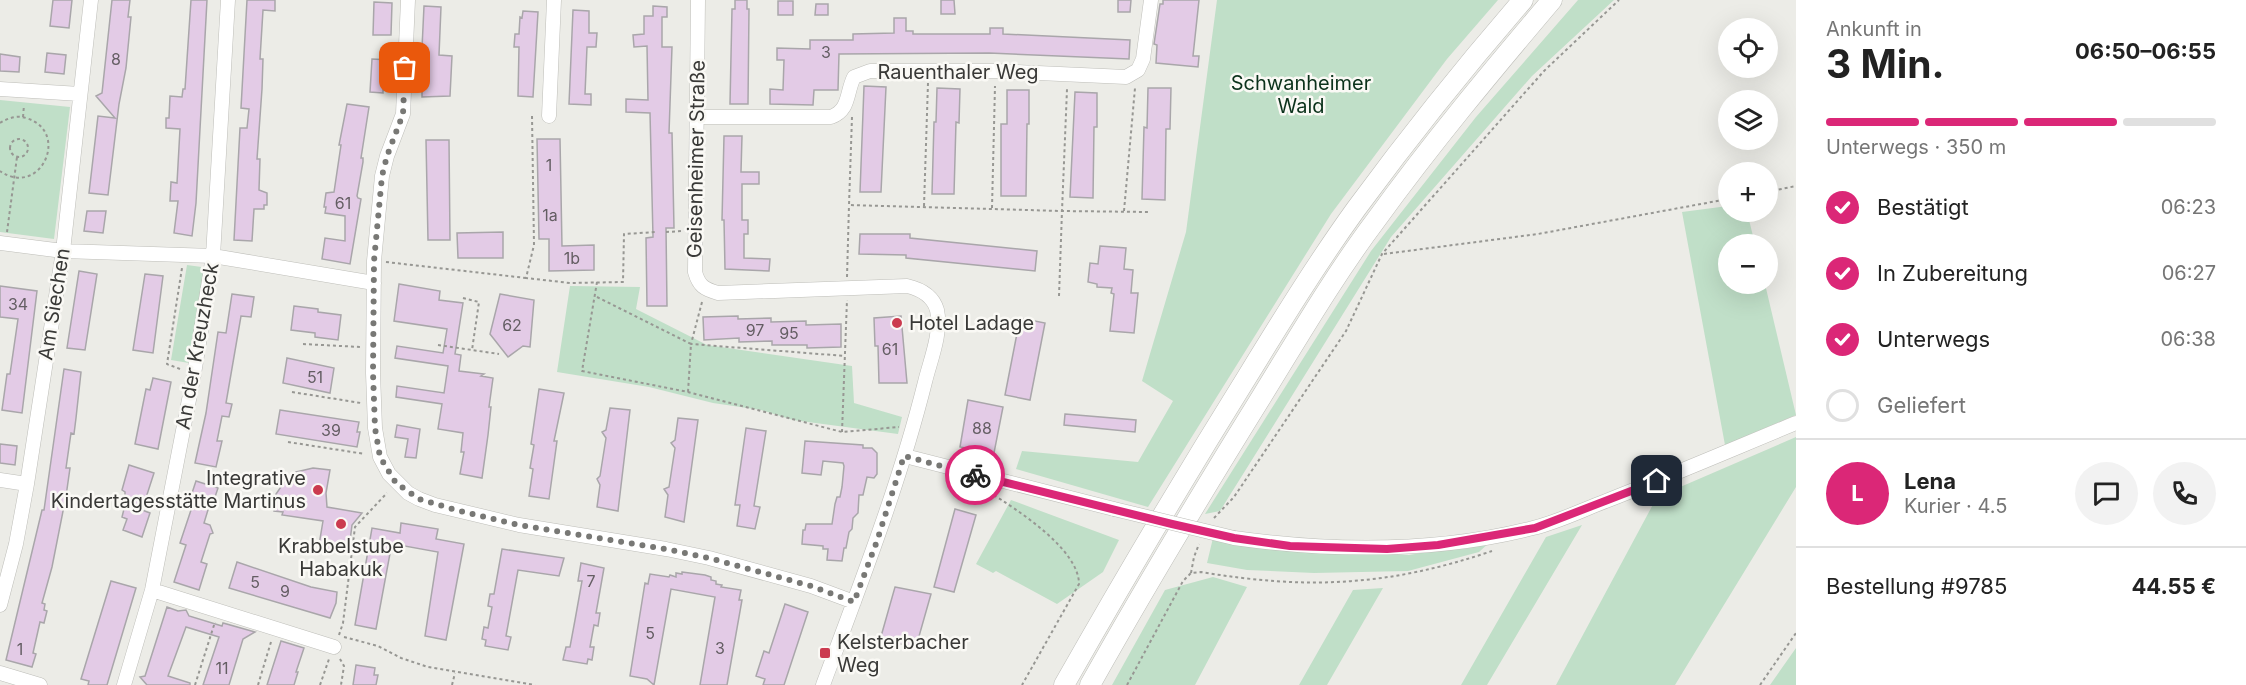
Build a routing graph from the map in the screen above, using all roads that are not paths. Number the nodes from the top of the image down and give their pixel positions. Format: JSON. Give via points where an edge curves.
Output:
{"nodes":[{"id":1,"x":91,"y":0,"type":"edge"},
{"id":2,"x":228,"y":0,"type":"edge"},
{"id":3,"x":408,"y":0,"type":"edge"},
{"id":4,"x":554,"y":0,"type":"edge"},
{"id":5,"x":698,"y":0,"type":"edge"},
{"id":6,"x":1151,"y":0,"type":"edge"},
{"id":7,"x":1523,"y":0,"type":"edge"},
{"id":8,"x":1552,"y":0,"type":"edge"},
{"id":9,"x":0,"y":88,"type":"edge"},
{"id":10,"x":80,"y":94,"type":"junction"},
{"id":11,"x":549,"y":116,"type":"dead end"},
{"id":12,"x":697,"y":117,"type":"junction"},
{"id":13,"x":3,"y":243,"type":"edge"},
{"id":14,"x":63,"y":251,"type":"junction"},
{"id":15,"x":213,"y":256,"type":"junction"},
{"id":16,"x":374,"y":283,"type":"junction"},
{"id":17,"x":1796,"y":423,"type":"edge"},
{"id":18,"x":904,"y":456,"type":"junction"},
{"id":19,"x":0,"y":480,"type":"edge"},
{"id":20,"x":27,"y":484,"type":"junction"},
{"id":21,"x":152,"y":590,"type":"junction"},
{"id":22,"x":854,"y":602,"type":"junction"},
{"id":23,"x":0,"y":605,"type":"edge"},
{"id":24,"x":336,"y":642,"type":"road end"},
{"id":25,"x":0,"y":673,"type":"edge"},
{"id":26,"x":40,"y":685,"type":"edge"},
{"id":27,"x":124,"y":685,"type":"edge"},
{"id":28,"x":823,"y":685,"type":"edge"},
{"id":29,"x":1064,"y":685,"type":"edge"},
{"id":30,"x":1090,"y":685,"type":"edge"}],
"edges":[{"from":1,"to":10,"type":"street","name":"Am Siechen"},
{"from":2,"to":15,"type":"street","name":"An der Kreuzheck"},
{"from":3,"to":16,"type":"street","via":[[403,114],[382,176]]},
{"from":4,"to":11,"type":"street"},
{"from":5,"to":12,"type":"street","name":"Geisenheimer Straße"},
{"from":6,"to":12,"type":"street","name":"Rauenthaler Weg","via":[[1143,58],[1138,70],[1126,77],[995,71],[862,73],[850,84],[845,107],[831,117]]},
{"from":7,"to":29,"type":"highway","via":[[1417,127],[1316,269],[1220,420]]},
{"from":8,"to":30,"type":"highway","via":[[1436,140],[1322,299]]},
{"from":9,"to":10,"type":"street"},
{"from":10,"to":14,"type":"street","name":"Am Siechen"},
{"from":12,"to":18,"type":"street","name":"Geisenheimer Straße","via":[[695,272],[705,290],[718,293],[907,286],[922,291],[933,303],[937,331]]},
{"from":13,"to":14,"type":"street"},
{"from":14,"to":15,"type":"street"},
{"from":14,"to":20,"type":"street","name":"Am Siechen"},
{"from":15,"to":16,"type":"street"},
{"from":15,"to":21,"type":"street","name":"An der Kreuzheck"},
{"from":16,"to":22,"type":"street","via":[[374,405],[380,457],[396,483],[419,499],[519,525],[709,558]]},
{"from":17,"to":18,"type":"street","bridge":true,"via":[[1638,489],[1525,530],[1387,549],[1290,546],[1234,538]]},
{"from":18,"to":22,"type":"street"},
{"from":19,"to":20,"type":"street"},
{"from":20,"to":23,"type":"street","name":"Am Siechen"},
{"from":21,"to":24,"type":"street"},
{"from":21,"to":27,"type":"street","name":"An der Kreuzheck"},
{"from":22,"to":28,"type":"street"},
{"from":25,"to":26,"type":"street"}]}
